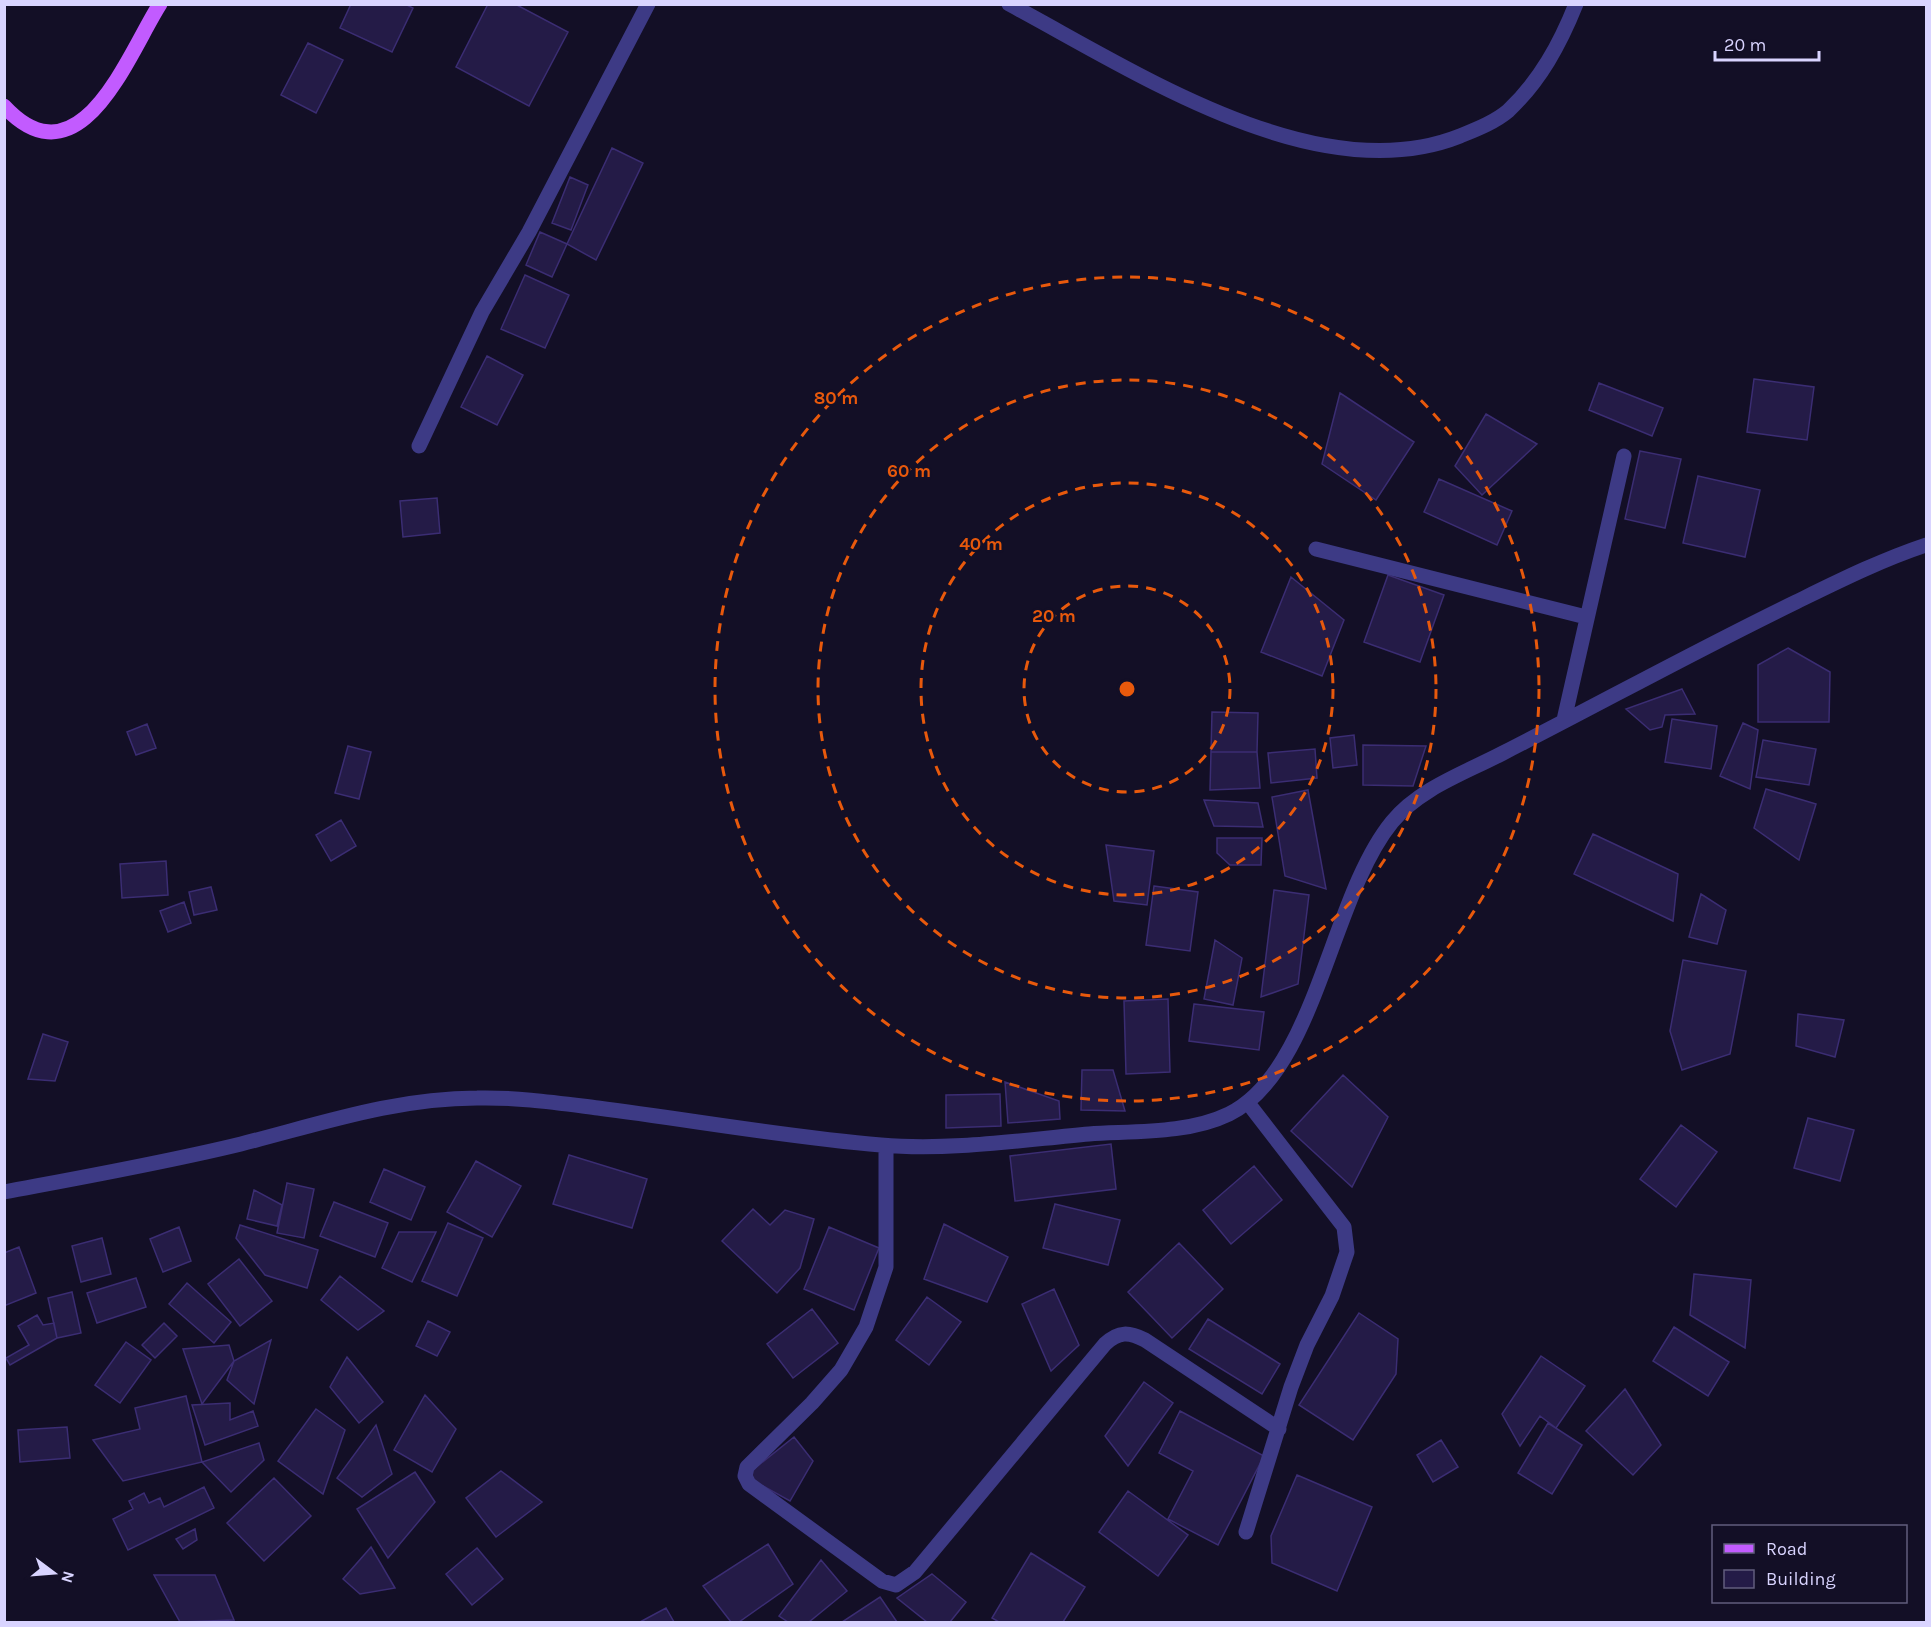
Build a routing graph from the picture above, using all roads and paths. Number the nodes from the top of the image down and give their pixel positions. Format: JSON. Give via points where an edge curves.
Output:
{"nodes":[{"id":1,"x":159,"y":4,"type":"edge"},
{"id":2,"x":648,"y":4,"type":"edge"},
{"id":3,"x":1009,"y":4,"type":"edge"},
{"id":4,"x":1576,"y":4,"type":"edge"},
{"id":5,"x":4,"y":106,"type":"edge"},
{"id":6,"x":419,"y":446,"type":"dead end"},
{"id":7,"x":1624,"y":456,"type":"dead end"},
{"id":8,"x":1926,"y":545,"type":"edge"},
{"id":9,"x":1316,"y":549,"type":"dead end"},
{"id":10,"x":1586,"y":617,"type":"junction"},
{"id":11,"x":1564,"y":720,"type":"junction"},
{"id":12,"x":1248,"y":1103,"type":"junction"},
{"id":13,"x":886,"y":1146,"type":"junction"},
{"id":14,"x":4,"y":1192,"type":"edge"},
{"id":15,"x":1279,"y":1429,"type":"junction"},
{"id":16,"x":1246,"y":1532,"type":"dead end"}],
"edges":[{"from":1,"to":5,"type":"main road","via":[[105,97],[83,122],[59,131],[44,131]]},
{"from":2,"to":6,"type":"street","via":[[482,312]]},
{"from":3,"to":4,"type":"street","via":[[1178,94],[1242,122],[1292,139],[1375,150],[1415,150],[1481,128],[1507,112],[1538,79]]},
{"from":7,"to":10,"type":"street"},
{"from":8,"to":11,"type":"street","via":[[1889,557],[1723,637]]},
{"from":9,"to":10,"type":"street"},
{"from":10,"to":11,"type":"street"},
{"from":11,"to":12,"type":"street","via":[[1460,774],[1396,817],[1376,844],[1356,883],[1289,1050],[1266,1085]]},
{"from":12,"to":13,"type":"street","via":[[1223,1117],[1170,1128]]},
{"from":12,"to":15,"type":"street","via":[[1344,1227],[1347,1252],[1332,1296],[1303,1355]]},
{"from":13,"to":14,"type":"street","via":[[482,1097],[427,1100],[345,1114],[243,1143]]},
{"from":13,"to":15,"type":"street","via":[[886,1267],[866,1326],[841,1370],[747,1467],[745,1476],[749,1484],[882,1581],[896,1585],[915,1572],[1105,1344],[1117,1335],[1126,1333],[1145,1340]]},
{"from":15,"to":16,"type":"street"}]}
